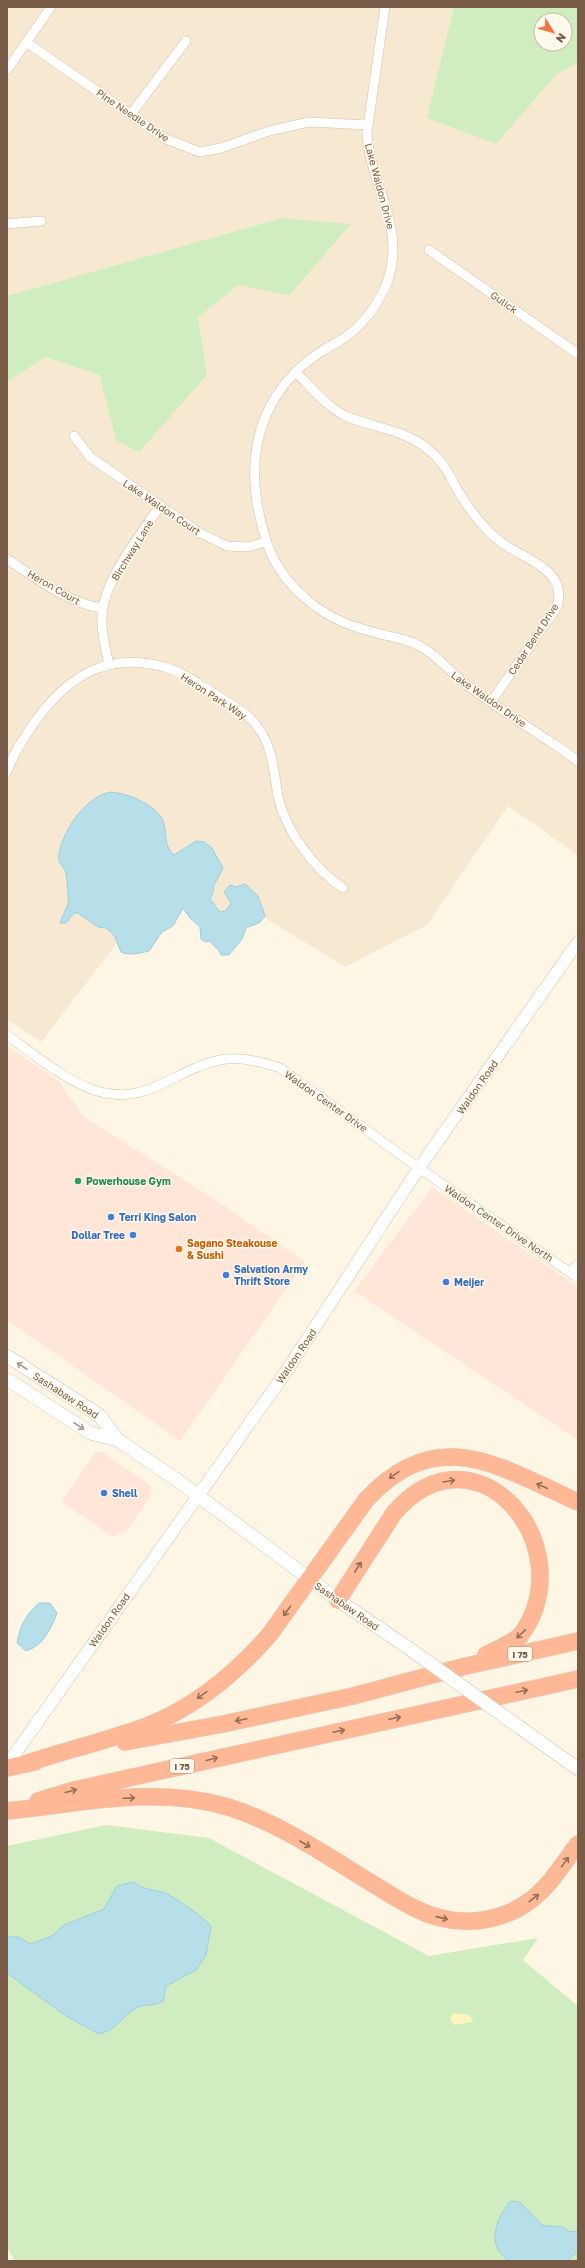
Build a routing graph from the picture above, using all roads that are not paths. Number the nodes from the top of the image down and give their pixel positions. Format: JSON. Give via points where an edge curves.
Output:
{"nodes":[{"id":1,"x":51,"y":7,"type":"edge"},
{"id":2,"x":374,"y":7,"type":"edge"},
{"id":3,"x":384,"y":8,"type":"edge"},
{"id":4,"x":186,"y":41,"type":"dead end"},
{"id":5,"x":26,"y":42,"type":"junction"},
{"id":6,"x":7,"y":70,"type":"edge"},
{"id":7,"x":131,"y":114,"type":"junction"},
{"id":8,"x":368,"y":125,"type":"junction"},
{"id":9,"x":41,"y":221,"type":"dead end"},
{"id":10,"x":7,"y":224,"type":"edge"},
{"id":11,"x":429,"y":250,"type":"dead end"},
{"id":12,"x":578,"y":354,"type":"edge"},
{"id":13,"x":295,"y":372,"type":"junction"},
{"id":14,"x":74,"y":436,"type":"dead end"},
{"id":15,"x":160,"y":506,"type":"junction"},
{"id":16,"x":265,"y":542,"type":"junction"},
{"id":17,"x":7,"y":559,"type":"edge"},
{"id":18,"x":104,"y":608,"type":"junction"},
{"id":19,"x":109,"y":665,"type":"junction"},
{"id":20,"x":491,"y":702,"type":"junction"},
{"id":21,"x":578,"y":762,"type":"edge"},
{"id":22,"x":7,"y":772,"type":"edge"},
{"id":23,"x":343,"y":888,"type":"dead end"},
{"id":24,"x":578,"y":942,"type":"edge"},
{"id":25,"x":7,"y":1035,"type":"edge"},
{"id":26,"x":419,"y":1168,"type":"junction"},
{"id":27,"x":578,"y":1264,"type":"edge"},
{"id":28,"x":570,"y":1272,"type":"junction"},
{"id":29,"x":578,"y":1278,"type":"edge"},
{"id":30,"x":7,"y":1356,"type":"edge"},
{"id":31,"x":7,"y":1379,"type":"edge"},
{"id":32,"x":64,"y":1393,"type":"junction"},
{"id":33,"x":54,"y":1410,"type":"junction"},
{"id":34,"x":118,"y":1440,"type":"junction"},
{"id":35,"x":197,"y":1495,"type":"junction"},
{"id":36,"x":578,"y":1502,"type":"edge"},
{"id":37,"x":310,"y":1580,"type":"junction"},
{"id":38,"x":338,"y":1600,"type":"junction"},
{"id":39,"x":578,"y":1641,"type":"edge"},
{"id":40,"x":462,"y":1667,"type":"junction"},
{"id":41,"x":578,"y":1679,"type":"edge"},
{"id":42,"x":25,"y":1764,"type":"junction"},
{"id":43,"x":7,"y":1765,"type":"edge"},
{"id":44,"x":7,"y":1768,"type":"edge"},
{"id":45,"x":578,"y":1769,"type":"edge"},
{"id":46,"x":7,"y":1811,"type":"edge"},
{"id":47,"x":578,"y":1844,"type":"edge"}],
"edges":[{"from":1,"to":5,"type":"street"},
{"from":2,"to":3,"type":"street"},
{"from":3,"to":8,"type":"street","name":"Lake Waldon Drive"},
{"from":4,"to":7,"type":"street"},
{"from":5,"to":6,"type":"street"},
{"from":5,"to":7,"type":"street","name":"Pine Needle Drive"},
{"from":7,"to":8,"type":"street","name":"Pine Needle Drive","via":[[166,139],[200,152],[309,122]]},
{"from":8,"to":13,"type":"street","name":"Lake Waldon Drive","via":[[368,148],[394,238],[390,271],[367,318],[343,339],[321,351]]},
{"from":9,"to":10,"type":"street"},
{"from":11,"to":12,"type":"street","name":"Gulick"},
{"from":13,"to":16,"type":"street","name":"Lake Waldon Drive","via":[[274,397],[265,413],[254,455],[254,487]]},
{"from":13,"to":20,"type":"street","name":"Cedar Bend Drive","via":[[336,410],[348,417],[411,438],[429,449],[446,466],[472,512],[496,538],[543,568],[556,580],[560,596],[557,607]]},
{"from":14,"to":15,"type":"street","name":"Lake Waldon Court","via":[[90,457]]},
{"from":15,"to":16,"type":"street","name":"Lake Waldon Court","via":[[200,533],[227,546],[248,546]]},
{"from":15,"to":18,"type":"street","name":"Birchway Lane","via":[[117,572],[106,595]]},
{"from":16,"to":20,"type":"street","name":"Lake Waldon Drive","via":[[281,573],[302,596],[320,610],[339,622],[418,645],[467,686]]},
{"from":17,"to":18,"type":"street","name":"Heron Court","via":[[81,604]]},
{"from":18,"to":19,"type":"street","name":"Birchway Lane","via":[[103,633]]},
{"from":19,"to":22,"type":"street","name":"Heron Park Way","via":[[83,675],[57,694],[22,741]]},
{"from":19,"to":23,"type":"street","name":"Heron Park Way","via":[[138,663],[164,667],[190,678],[252,721],[266,740],[272,757],[285,820],[297,842],[334,882]]},
{"from":20,"to":21,"type":"street","name":"Lake Waldon Drive"},
{"from":24,"to":26,"type":"street","name":"Waldon Road"},
{"from":25,"to":26,"type":"street","name":"Waldon Center Drive","via":[[79,1084],[115,1094],[142,1093],[220,1060],[245,1060],[277,1067],[305,1084]]},
{"from":26,"to":28,"type":"street","name":"Waldon Center Drive North"},
{"from":26,"to":35,"type":"street","name":"Waldon Road","via":[[281,1379]]},
{"from":27,"to":28,"type":"street"},
{"from":28,"to":29,"type":"street","name":"Waldon Center Drive North"},
{"from":32,"to":30,"type":"main road","name":"Sashabaw Road","one_way":true},
{"from":31,"to":33,"type":"main road","name":"Sashabaw Road"},
{"from":32,"to":33,"type":"main road"},
{"from":32,"to":34,"type":"main road","name":"Sashabaw Road","via":[[99,1415]]},
{"from":33,"to":34,"type":"main road","name":"Sashabaw Road","one_way":true,"via":[[90,1433]]},
{"from":34,"to":35,"type":"main road","name":"Sashabaw Road"},
{"from":35,"to":37,"type":"main road","name":"Sashabaw Road"},
{"from":35,"to":43,"type":"street","name":"Waldon Road"},
{"from":36,"to":37,"type":"highway","one_way":true,"via":[[471,1457],[444,1456],[417,1462],[379,1486],[366,1500]]},
{"from":37,"to":38,"type":"main road","name":"Sashabaw Road"},
{"from":37,"to":42,"type":"highway","one_way":true,"via":[[257,1650],[228,1676],[186,1706],[148,1725],[108,1740]]},
{"from":38,"to":40,"type":"highway","one_way":true,"via":[[394,1513],[416,1492],[436,1484],[458,1480],[473,1480],[498,1486],[520,1500],[538,1521],[544,1533],[552,1561],[549,1591],[538,1616],[519,1636],[509,1644]]},
{"from":38,"to":45,"type":"main road","name":"Sashabaw Road","bridge":true},
{"from":39,"to":40,"type":"highway","number":"I 75"},
{"from":40,"to":42,"type":"highway","number":"I 75","one_way":true,"via":[[353,1696]]},
{"from":46,"to":41,"type":"highway","number":"I 75","one_way":true,"via":[[74,1790]]},
{"from":42,"to":44,"type":"highway","number":"I 75"},
{"from":46,"to":47,"type":"highway","one_way":true,"via":[[123,1798],[155,1797],[202,1801],[263,1821],[418,1910],[442,1919],[462,1921],[493,1918],[527,1903],[548,1884]]}]}
